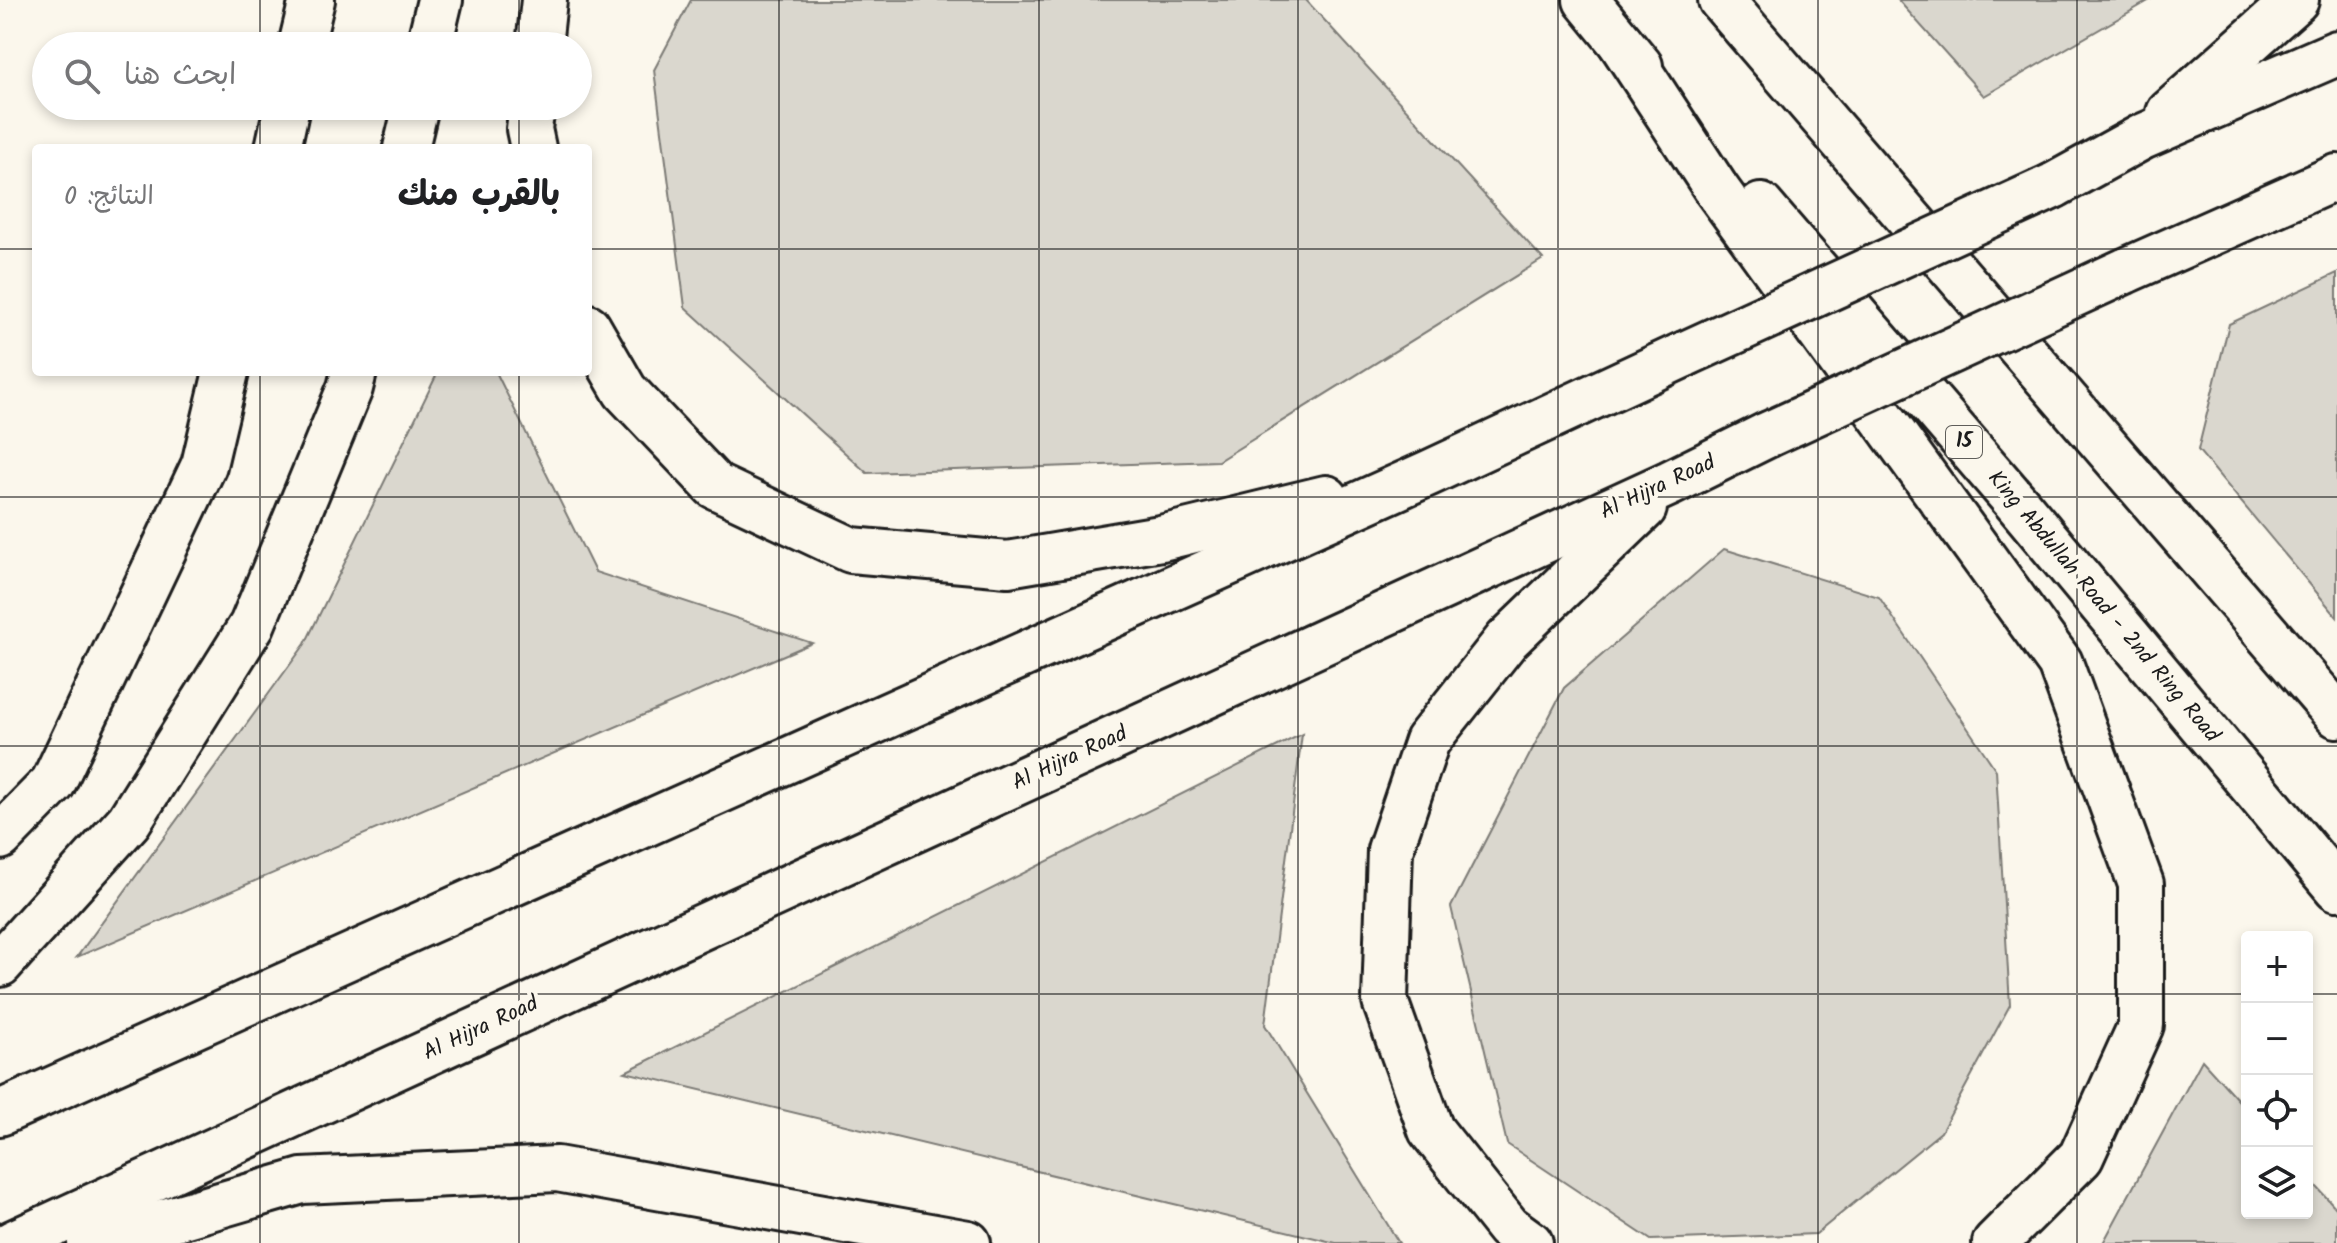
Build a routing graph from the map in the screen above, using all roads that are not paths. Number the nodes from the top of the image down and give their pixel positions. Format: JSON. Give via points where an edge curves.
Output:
{"nodes":[{"id":1,"x":312,"y":0,"type":"edge"},
{"id":2,"x":440,"y":0,"type":"edge"},
{"id":3,"x":544,"y":0,"type":"edge"},
{"id":4,"x":1721,"y":0,"type":"edge"},
{"id":5,"x":1754,"y":0,"type":"edge"},
{"id":6,"x":2296,"y":0,"type":"edge"},
{"id":7,"x":1596,"y":14,"type":"edge"},
{"id":8,"x":304,"y":32,"type":"edge"},
{"id":9,"x":432,"y":32,"type":"edge"},
{"id":10,"x":541,"y":32,"type":"edge"},
{"id":11,"x":2337,"y":53,"type":"edge"},
{"id":12,"x":1785,"y":74,"type":"junction"},
{"id":13,"x":284,"y":120,"type":"edge"},
{"id":14,"x":413,"y":120,"type":"edge"},
{"id":15,"x":530,"y":120,"type":"edge"},
{"id":16,"x":2142,"y":137,"type":"junction"},
{"id":17,"x":279,"y":144,"type":"edge"},
{"id":18,"x":407,"y":144,"type":"edge"},
{"id":19,"x":532,"y":144,"type":"edge"},
{"id":20,"x":2337,"y":177,"type":"edge"},
{"id":21,"x":592,"y":334,"type":"edge"},
{"id":22,"x":225,"y":376,"type":"edge"},
{"id":23,"x":353,"y":376,"type":"edge"},
{"id":24,"x":1429,"y":473,"type":"junction"},
{"id":25,"x":1670,"y":483,"type":"junction"},
{"id":26,"x":2329,"y":702,"type":"edge"},
{"id":27,"x":0,"y":837,"type":"edge"},
{"id":28,"x":2337,"y":888,"type":"edge"},
{"id":29,"x":0,"y":964,"type":"edge"},
{"id":30,"x":0,"y":1113,"type":"edge"},
{"id":31,"x":13,"y":1243,"type":"edge"},
{"id":32,"x":90,"y":1243,"type":"edge"},
{"id":33,"x":968,"y":1243,"type":"edge"},
{"id":34,"x":1530,"y":1243,"type":"edge"},
{"id":35,"x":1995,"y":1243,"type":"edge"}],
"edges":[{"from":1,"to":8,"type":"main road"},
{"from":2,"to":9,"type":"main road"},
{"from":3,"to":10,"type":"main road"},
{"from":4,"to":12,"type":"main road"},
{"from":5,"to":12,"type":"main road"},
{"from":6,"to":16,"type":"main road"},
{"from":7,"to":28,"type":"main road","name":"King Abdullah Road - 2nd Ring Road","number":"15","via":[[2016,502]]},
{"from":7,"to":35,"type":"main road","via":[[2060,663],[2141,884],[2141,1025],[2081,1157]]},
{"from":11,"to":16,"type":"main road"},
{"from":12,"to":26,"type":"main road"},
{"from":13,"to":17,"type":"main road"},
{"from":14,"to":18,"type":"main road"},
{"from":15,"to":19,"type":"main road"},
{"from":16,"to":24,"type":"main road","bridge":true,"via":[[2053,186]]},
{"from":20,"to":25,"type":"main road","name":"Al Hijra Road","bridge":true},
{"from":21,"to":24,"type":"main road","via":[[625,391],[715,486],[851,550],[1008,564],[1161,538]]},
{"from":22,"to":27,"type":"main road","via":[[204,465],[53,783]]},
{"from":23,"to":29,"type":"main road","via":[[252,625],[129,821]]},
{"from":24,"to":30,"type":"main road"},
{"from":25,"to":31,"type":"main road","name":"Al Hijra Road"},
{"from":25,"to":34,"type":"main road","via":[[1507,640],[1427,741],[1390,850],[1385,1001],[1431,1130],[1508,1227]]},
{"from":32,"to":33,"type":"main road","via":[[302,1181],[557,1169]]}]}
